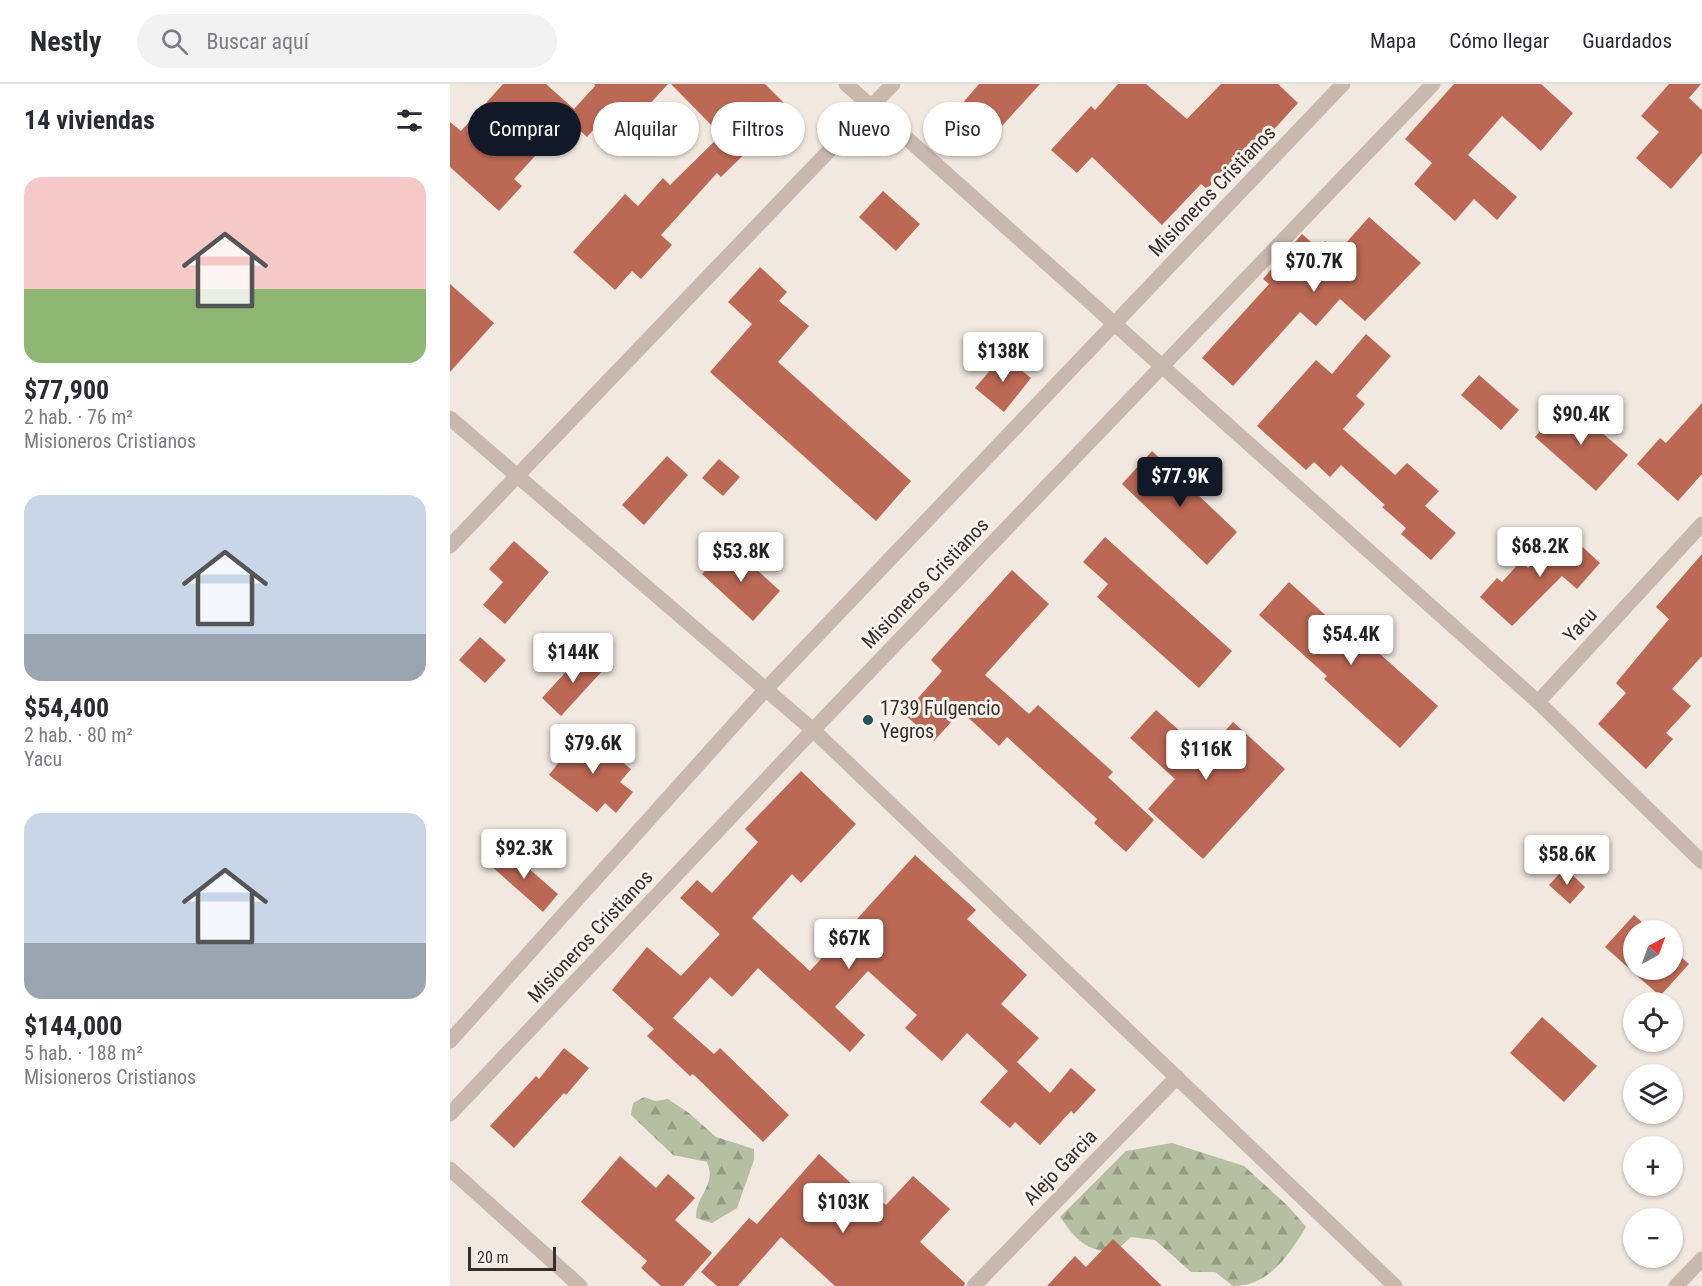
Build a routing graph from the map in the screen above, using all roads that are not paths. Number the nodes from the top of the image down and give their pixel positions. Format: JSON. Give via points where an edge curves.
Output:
{"nodes":[{"id":1,"x":846,"y":84,"type":"edge"},
{"id":2,"x":893,"y":84,"type":"edge"},
{"id":3,"x":1343,"y":84,"type":"edge"},
{"id":4,"x":1433,"y":84,"type":"edge"},
{"id":5,"x":867,"y":102,"type":"edge"},
{"id":6,"x":876,"y":102,"type":"edge"},
{"id":7,"x":911,"y":141,"type":"edge"},
{"id":8,"x":824,"y":156,"type":"edge"},
{"id":9,"x":1116,"y":323,"type":"junction"},
{"id":10,"x":1163,"y":366,"type":"junction"},
{"id":11,"x":450,"y":418,"type":"edge"},
{"id":12,"x":516,"y":476,"type":"junction"},
{"id":13,"x":1702,"y":524,"type":"edge"},
{"id":14,"x":450,"y":546,"type":"edge"},
{"id":15,"x":766,"y":689,"type":"junction"},
{"id":16,"x":1538,"y":702,"type":"junction"},
{"id":17,"x":813,"y":730,"type":"junction"},
{"id":18,"x":1702,"y":862,"type":"edge"},
{"id":19,"x":450,"y":1041,"type":"edge"},
{"id":20,"x":1177,"y":1077,"type":"junction"},
{"id":21,"x":450,"y":1114,"type":"edge"},
{"id":22,"x":450,"y":1169,"type":"edge"},
{"id":23,"x":1702,"y":1259,"type":"edge"},
{"id":24,"x":580,"y":1286,"type":"edge"},
{"id":25,"x":974,"y":1286,"type":"edge"},
{"id":26,"x":1395,"y":1286,"type":"edge"},
{"id":27,"x":1676,"y":1286,"type":"edge"}],
"edges":[{"from":1,"to":5,"type":"street"},
{"from":2,"to":6,"type":"street"},
{"from":3,"to":9,"type":"street","name":"Misioneros Cristianos"},
{"from":4,"to":10,"type":"street","name":"Misioneros Cristianos"},
{"from":7,"to":9,"type":"street"},
{"from":8,"to":12,"type":"street"},
{"from":9,"to":10,"type":"street"},
{"from":9,"to":15,"type":"street","name":"Misioneros Cristianos"},
{"from":10,"to":16,"type":"street"},
{"from":10,"to":17,"type":"street","name":"Misioneros Cristianos"},
{"from":11,"to":12,"type":"street"},
{"from":12,"to":14,"type":"street"},
{"from":12,"to":15,"type":"street"},
{"from":13,"to":16,"type":"street","name":"Yacu"},
{"from":15,"to":17,"type":"street"},
{"from":15,"to":19,"type":"street","name":"Misioneros Cristianos"},
{"from":16,"to":18,"type":"street"},
{"from":17,"to":20,"type":"street"},
{"from":17,"to":21,"type":"street","name":"Misioneros Cristianos"},
{"from":20,"to":25,"type":"street","name":"Alejo Garcia"},
{"from":20,"to":26,"type":"street"},
{"from":22,"to":24,"type":"street"},
{"from":23,"to":27,"type":"street"}]}
